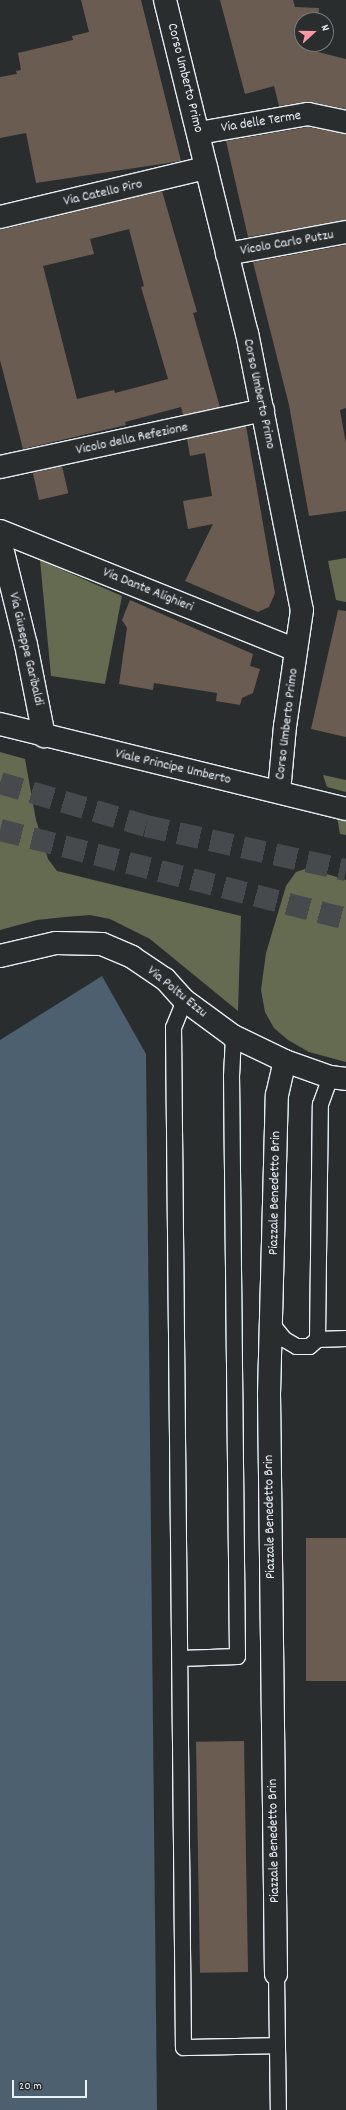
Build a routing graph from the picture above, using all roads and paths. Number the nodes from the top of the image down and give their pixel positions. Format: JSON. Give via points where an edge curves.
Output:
{"nodes":[{"id":1,"x":165,"y":0,"type":"edge"},
{"id":2,"x":346,"y":122,"type":"edge"},
{"id":3,"x":199,"y":133,"type":"junction"},
{"id":4,"x":206,"y":168,"type":"junction"},
{"id":5,"x":0,"y":217,"type":"edge"},
{"id":6,"x":346,"y":232,"type":"edge"},
{"id":7,"x":227,"y":254,"type":"junction"},
{"id":8,"x":263,"y":410,"type":"junction"},
{"id":9,"x":0,"y":468,"type":"edge"},
{"id":10,"x":0,"y":531,"type":"edge"},
{"id":11,"x":0,"y":540,"type":"edge"},
{"id":12,"x":296,"y":650,"type":"junction"},
{"id":13,"x":0,"y":724,"type":"edge"},
{"id":14,"x":44,"y":736,"type":"junction"},
{"id":15,"x":279,"y":792,"type":"junction"},
{"id":16,"x":346,"y":809,"type":"edge"},
{"id":17,"x":0,"y":956,"type":"edge"},
{"id":18,"x":184,"y":1000,"type":"junction"},
{"id":19,"x":233,"y":1036,"type":"junction"},
{"id":20,"x":285,"y":1061,"type":"junction"},
{"id":21,"x":338,"y":1078,"type":"edge"},
{"id":22,"x":272,"y":1323,"type":"junction"},
{"id":23,"x":346,"y":1338,"type":"edge"},
{"id":24,"x":317,"y":1339,"type":"junction"},
{"id":25,"x":180,"y":1658,"type":"junction"},
{"id":26,"x":276,"y":1974,"type":"joint"},
{"id":27,"x":276,"y":2045,"type":"junction"},
{"id":28,"x":278,"y":2110,"type":"edge"}],
"edges":[{"from":1,"to":3,"type":"street","name":"Corso Umberto Primo"},
{"from":2,"to":3,"type":"street","name":"Via delle Terme","via":[[308,114]]},
{"from":3,"to":4,"type":"street","name":"Corso Umberto Primo"},
{"from":4,"to":5,"type":"street","name":"Via Catello Piro"},
{"from":4,"to":7,"type":"street","name":"Corso Umberto Primo"},
{"from":6,"to":7,"type":"street","name":"Vicolo Carlo Putzu"},
{"from":7,"to":8,"type":"street","name":"Corso Umberto Primo"},
{"from":8,"to":9,"type":"street","name":"Vicolo della Refezione"},
{"from":8,"to":12,"type":"street","name":"Corso Umberto Primo","via":[[302,610]]},
{"from":10,"to":12,"type":"street","name":"Via Dante Alighieri"},
{"from":11,"to":14,"type":"street","name":"Via Giuseppe Garibaldi","via":[[26,646]]},
{"from":12,"to":15,"type":"street","name":"Corso Umberto Primo"},
{"from":13,"to":14,"type":"street","name":"Viale Principe Umberto"},
{"from":14,"to":15,"type":"street","name":"Viale Principe Umberto"},
{"from":15,"to":16,"type":"street","name":"Viale Principe Umberto"},
{"from":17,"to":18,"type":"street","name":"Via Poltu Ezzu","via":[[56,943],[102,944],[132,957],[165,979]]},
{"from":18,"to":19,"type":"street","name":"Via Poltu Ezzu"},
{"from":18,"to":25,"type":"lane","via":[[173,1027]]},
{"from":19,"to":20,"type":"street","name":"Via Poltu Ezzu"},
{"from":19,"to":25,"type":"lane","via":[[231,1084],[237,1656]]},
{"from":20,"to":21,"type":"street","name":"Via Poltu Ezzu"},
{"from":20,"to":22,"type":"street","name":"Piazzale Benedetto Brin","via":[[277,1095]]},
{"from":21,"to":24,"type":"lane","via":[[320,1104]]},
{"from":22,"to":24,"type":"lane","via":[[284,1339],[296,1346],[309,1346]]},
{"from":22,"to":26,"type":"street","name":"Piazzale Benedetto Brin","via":[[269,1410]]},
{"from":23,"to":24,"type":"lane"},
{"from":25,"to":27,"type":"lane","via":[[183,2047]]},
{"from":26,"to":27,"type":"lane"},
{"from":27,"to":28,"type":"lane"}]}
